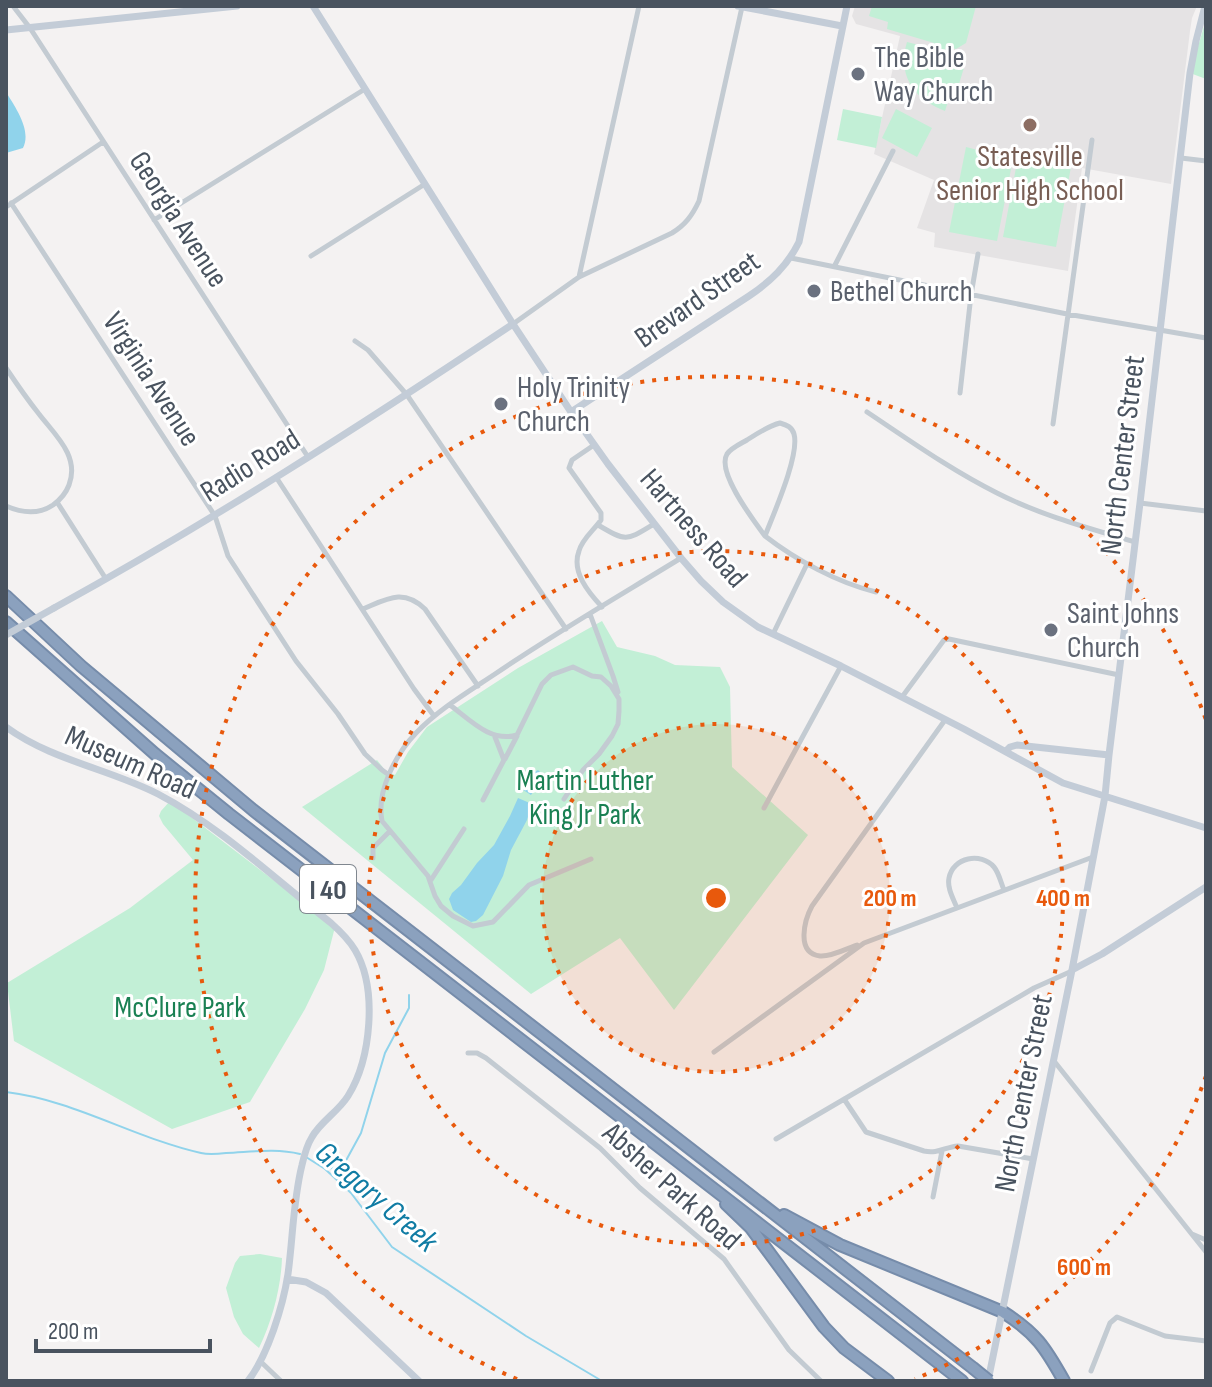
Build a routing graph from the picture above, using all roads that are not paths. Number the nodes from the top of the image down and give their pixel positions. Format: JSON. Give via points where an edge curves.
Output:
{"nodes":[{"id":1,"x":13,"y":6,"type":"edge"},
{"id":2,"x":237,"y":6,"type":"edge"},
{"id":3,"x":313,"y":6,"type":"edge"},
{"id":4,"x":639,"y":6,"type":"edge"},
{"id":5,"x":741,"y":6,"type":"edge"},
{"id":6,"x":847,"y":6,"type":"edge"},
{"id":7,"x":1205,"y":6,"type":"edge"},
{"id":8,"x":842,"y":26,"type":"junction"},
{"id":9,"x":30,"y":28,"type":"junction"},
{"id":10,"x":6,"y":30,"type":"edge"},
{"id":11,"x":365,"y":89,"type":"junction"},
{"id":12,"x":1092,"y":140,"type":"dead end"},
{"id":13,"x":103,"y":142,"type":"junction"},
{"id":14,"x":893,"y":151,"type":"dead end"},
{"id":15,"x":1181,"y":158,"type":"junction"},
{"id":16,"x":1206,"y":161,"type":"edge"},
{"id":17,"x":425,"y":184,"type":"junction"},
{"id":18,"x":9,"y":205,"type":"edge"},
{"id":19,"x":154,"y":220,"type":"junction"},
{"id":20,"x":978,"y":254,"type":"dead end"},
{"id":21,"x":311,"y":256,"type":"dead end"},
{"id":22,"x":791,"y":258,"type":"junction"},
{"id":23,"x":835,"y":265,"type":"junction"},
{"id":24,"x":579,"y":277,"type":"junction"},
{"id":25,"x":971,"y":295,"type":"junction"},
{"id":26,"x":1067,"y":314,"type":"junction"},
{"id":27,"x":513,"y":324,"type":"junction"},
{"id":28,"x":1161,"y":331,"type":"junction"},
{"id":29,"x":1206,"y":338,"type":"edge"},
{"id":30,"x":355,"y":341,"type":"dead end"},
{"id":31,"x":6,"y":368,"type":"edge"},
{"id":32,"x":960,"y":393,"type":"dead end"},
{"id":33,"x":407,"y":395,"type":"junction"},
{"id":34,"x":571,"y":412,"type":"junction"},
{"id":35,"x":867,"y":412,"type":"dead end"},
{"id":36,"x":1053,"y":424,"type":"dead end"},
{"id":37,"x":594,"y":445,"type":"junction"},
{"id":38,"x":308,"y":457,"type":"junction"},
{"id":39,"x":276,"y":477,"type":"junction"},
{"id":40,"x":57,"y":502,"type":"junction"},
{"id":41,"x":1140,"y":503,"type":"junction"},
{"id":42,"x":6,"y":506,"type":"edge"},
{"id":43,"x":1206,"y":511,"type":"edge"},
{"id":44,"x":215,"y":516,"type":"junction"},
{"id":45,"x":654,"y":524,"type":"junction"},
{"id":46,"x":598,"y":525,"type":"junction"},
{"id":47,"x":765,"y":536,"type":"junction"},
{"id":48,"x":1135,"y":542,"type":"junction"},
{"id":49,"x":681,"y":558,"type":"junction"},
{"id":50,"x":807,"y":564,"type":"junction"},
{"id":51,"x":106,"y":579,"type":"junction"},
{"id":52,"x":876,"y":592,"type":"dead end"},
{"id":53,"x":6,"y":596,"type":"edge"},
{"id":54,"x":602,"y":607,"type":"junction"},
{"id":55,"x":363,"y":609,"type":"junction"},
{"id":56,"x":590,"y":614,"type":"junction"},
{"id":57,"x":6,"y":622,"type":"edge"},
{"id":58,"x":566,"y":629,"type":"junction"},
{"id":59,"x":773,"y":634,"type":"junction"},
{"id":60,"x":6,"y":635,"type":"edge"},
{"id":61,"x":609,"y":664,"type":"junction"},
{"id":62,"x":841,"y":666,"type":"junction"},
{"id":63,"x":1119,"y":675,"type":"junction"},
{"id":64,"x":592,"y":676,"type":"junction"},
{"id":65,"x":478,"y":686,"type":"junction"},
{"id":66,"x":902,"y":697,"type":"junction"},
{"id":67,"x":619,"y":699,"type":"junction"},
{"id":68,"x":450,"y":705,"type":"junction"},
{"id":69,"x":434,"y":716,"type":"junction"},
{"id":70,"x":945,"y":720,"type":"junction"},
{"id":71,"x":6,"y":727,"type":"edge"},
{"id":72,"x":517,"y":735,"type":"junction"},
{"id":73,"x":495,"y":736,"type":"junction"},
{"id":74,"x":1006,"y":751,"type":"junction"},
{"id":75,"x":1109,"y":755,"type":"junction"},
{"id":76,"x":504,"y":760,"type":"junction"},
{"id":77,"x":389,"y":775,"type":"junction"},
{"id":78,"x":1105,"y":796,"type":"junction"},
{"id":79,"x":564,"y":799,"type":"dead end"},
{"id":80,"x":483,"y":800,"type":"dead end"},
{"id":81,"x":764,"y":808,"type":"dead end"},
{"id":82,"x":1206,"y":828,"type":"edge"},
{"id":83,"x":464,"y":829,"type":"dead end"},
{"id":84,"x":390,"y":831,"type":"junction"},
{"id":85,"x":1094,"y":857,"type":"junction"},
{"id":86,"x":373,"y":858,"type":"dead end"},
{"id":87,"x":591,"y":859,"type":"dead end"},
{"id":88,"x":430,"y":881,"type":"junction"},
{"id":89,"x":1206,"y":887,"type":"edge"},
{"id":90,"x":1004,"y":890,"type":"junction"},
{"id":91,"x":957,"y":908,"type":"junction"},
{"id":92,"x":864,"y":943,"type":"junction"},
{"id":93,"x":1072,"y":970,"type":"junction"},
{"id":94,"x":714,"y":1052,"type":"dead end"},
{"id":95,"x":468,"y":1053,"type":"dead end"},
{"id":96,"x":1054,"y":1061,"type":"junction"},
{"id":97,"x":844,"y":1099,"type":"junction"},
{"id":98,"x":776,"y":1139,"type":"dead end"},
{"id":99,"x":659,"y":1145,"type":"junction"},
{"id":100,"x":942,"y":1150,"type":"junction"},
{"id":101,"x":1034,"y":1159,"type":"junction"},
{"id":102,"x":735,"y":1184,"type":"junction"},
{"id":103,"x":933,"y":1197,"type":"dead end"},
{"id":104,"x":1190,"y":1233,"type":"junction"},
{"id":105,"x":1206,"y":1240,"type":"edge"},
{"id":106,"x":1206,"y":1252,"type":"edge"},
{"id":107,"x":287,"y":1279,"type":"junction"},
{"id":108,"x":1003,"y":1312,"type":"junction"},
{"id":109,"x":1206,"y":1341,"type":"edge"},
{"id":110,"x":260,"y":1361,"type":"junction"},
{"id":111,"x":1091,"y":1371,"type":"dead end"},
{"id":112,"x":248,"y":1381,"type":"edge"},
{"id":113,"x":281,"y":1381,"type":"edge"},
{"id":114,"x":419,"y":1381,"type":"edge"},
{"id":115,"x":821,"y":1381,"type":"edge"},
{"id":116,"x":888,"y":1381,"type":"edge"},
{"id":117,"x":962,"y":1381,"type":"edge"},
{"id":118,"x":989,"y":1381,"type":"edge"},
{"id":119,"x":1064,"y":1381,"type":"edge"}],
"edges":[{"from":1,"to":9,"type":"street","name":"Georgia Avenue"},
{"from":2,"to":9,"type":"street"},
{"from":3,"to":11,"type":"street","name":"Hartness Road"},
{"from":4,"to":24,"type":"street"},
{"from":5,"to":8,"type":"street"},
{"from":5,"to":24,"type":"street","via":[[693,214],[672,233]]},
{"from":6,"to":8,"type":"street","name":"Brevard Street"},
{"from":7,"to":15,"type":"street","name":"North Center Street","via":[[1190,73]]},
{"from":8,"to":22,"type":"street","name":"Brevard Street","via":[[799,242]]},
{"from":9,"to":10,"type":"street"},
{"from":9,"to":13,"type":"street","name":"Georgia Avenue"},
{"from":11,"to":17,"type":"street","name":"Hartness Road"},
{"from":11,"to":19,"type":"street"},
{"from":12,"to":26,"type":"street"},
{"from":13,"to":18,"type":"street"},
{"from":13,"to":19,"type":"street","name":"Georgia Avenue"},
{"from":14,"to":23,"type":"street"},
{"from":15,"to":16,"type":"street"},
{"from":15,"to":28,"type":"street","name":"North Center Street"},
{"from":17,"to":21,"type":"street"},
{"from":17,"to":27,"type":"street","name":"Hartness Road"},
{"from":18,"to":44,"type":"street","name":"Virginia Avenue"},
{"from":19,"to":38,"type":"street","name":"Georgia Avenue"},
{"from":20,"to":25,"type":"street"},
{"from":22,"to":23,"type":"street"},
{"from":22,"to":34,"type":"street","name":"Brevard Street","via":[[757,291]]},
{"from":23,"to":25,"type":"street"},
{"from":24,"to":27,"type":"street"},
{"from":25,"to":26,"type":"street"},
{"from":25,"to":32,"type":"street"},
{"from":26,"to":28,"type":"street"},
{"from":26,"to":36,"type":"street"},
{"from":27,"to":33,"type":"street","name":"Radio Road"},
{"from":27,"to":34,"type":"street","name":"Hartness Road"},
{"from":28,"to":29,"type":"street"},
{"from":28,"to":41,"type":"street","name":"North Center Street"},
{"from":30,"to":33,"type":"street"},
{"from":31,"to":40,"type":"street","via":[[70,457],[70,481]]},
{"from":33,"to":38,"type":"street","name":"Radio Road"},
{"from":33,"to":58,"type":"street"},
{"from":34,"to":37,"type":"street","name":"Hartness Road"},
{"from":35,"to":48,"type":"street","via":[[998,494]]},
{"from":37,"to":45,"type":"street","name":"Hartness Road"},
{"from":37,"to":46,"type":"street","via":[[569,465],[601,513]]},
{"from":38,"to":39,"type":"street","name":"Radio Road"},
{"from":39,"to":44,"type":"street","name":"Radio Road"},
{"from":39,"to":55,"type":"street"},
{"from":40,"to":42,"type":"street","via":[[32,513]]},
{"from":40,"to":51,"type":"street"},
{"from":41,"to":43,"type":"street"},
{"from":41,"to":48,"type":"street","name":"North Center Street"},
{"from":44,"to":51,"type":"street","name":"Radio Road"},
{"from":44,"to":77,"type":"street","name":"Virginia Avenue","via":[[228,556],[296,661],[365,754]]},
{"from":45,"to":46,"type":"street","via":[[627,538]]},
{"from":45,"to":49,"type":"street","name":"Hartness Road"},
{"from":46,"to":54,"type":"street","via":[[577,555],[584,587]]},
{"from":47,"to":47,"type":"street","via":[[790,470],[795,440],[788,425],[780,423],[733,448],[724,464],[734,490]]},
{"from":47,"to":50,"type":"street"},
{"from":48,"to":63,"type":"street","name":"North Center Street"},
{"from":49,"to":54,"type":"street"},
{"from":49,"to":59,"type":"street","name":"Hartness Road","via":[[723,602]]},
{"from":50,"to":52,"type":"street"},
{"from":50,"to":59,"type":"street"},
{"from":51,"to":60,"type":"street","name":"Radio Road","bridge":true},
{"from":53,"to":102,"type":"highway","number":"I 40","via":[[253,810]]},
{"from":54,"to":56,"type":"street"},
{"from":55,"to":65,"type":"street","via":[[391,597],[416,601]]},
{"from":55,"to":69,"type":"street"},
{"from":56,"to":58,"type":"street"},
{"from":56,"to":61,"type":"street"},
{"from":57,"to":99,"type":"highway","number":"I 40","via":[[229,814]]},
{"from":58,"to":65,"type":"street"},
{"from":59,"to":62,"type":"street","name":"Hartness Road"},
{"from":61,"to":64,"type":"street"},
{"from":61,"to":67,"type":"street"},
{"from":62,"to":66,"type":"street","name":"Hartness Road"},
{"from":62,"to":81,"type":"street"},
{"from":63,"to":66,"type":"street","via":[[944,640]]},
{"from":63,"to":75,"type":"street","name":"North Center Street"},
{"from":64,"to":67,"type":"street","via":[[601,677]]},
{"from":64,"to":72,"type":"street","via":[[573,667],[551,675]]},
{"from":65,"to":68,"type":"street"},
{"from":66,"to":70,"type":"street","name":"Hartness Road"},
{"from":67,"to":79,"type":"street","via":[[612,736]]},
{"from":68,"to":69,"type":"street"},
{"from":68,"to":73,"type":"street"},
{"from":69,"to":77,"type":"street","via":[[414,735]]},
{"from":70,"to":74,"type":"street","name":"Hartness Road"},
{"from":70,"to":92,"type":"street","via":[[806,918],[803,932],[814,954]]},
{"from":71,"to":107,"type":"street","name":"Museum Road","via":[[189,812],[331,923],[355,950],[369,999],[367,1040],[349,1094],[313,1135],[304,1158]]},
{"from":72,"to":73,"type":"street"},
{"from":72,"to":76,"type":"street"},
{"from":73,"to":76,"type":"street"},
{"from":74,"to":75,"type":"street","via":[[1017,745]]},
{"from":74,"to":78,"type":"street","name":"Hartness Road","via":[[1063,783]]},
{"from":75,"to":78,"type":"street","name":"North Center Street"},
{"from":76,"to":80,"type":"street"},
{"from":77,"to":84,"type":"street","via":[[380,811]]},
{"from":78,"to":82,"type":"street","name":"Hartness Road"},
{"from":78,"to":85,"type":"street","name":"North Center Street"},
{"from":83,"to":88,"type":"street"},
{"from":84,"to":86,"type":"street","via":[[373,848]]},
{"from":84,"to":88,"type":"street"},
{"from":85,"to":90,"type":"street"},
{"from":85,"to":93,"type":"street","name":"North Center Street"},
{"from":87,"to":88,"type":"street","via":[[529,885],[493,922],[478,926],[441,906]]},
{"from":89,"to":93,"type":"street"},
{"from":90,"to":91,"type":"street"},
{"from":90,"to":91,"type":"street","via":[[987,862],[967,858],[949,879]]},
{"from":91,"to":92,"type":"street"},
{"from":92,"to":94,"type":"street"},
{"from":93,"to":96,"type":"street","name":"North Center Street"},
{"from":93,"to":97,"type":"street"},
{"from":95,"to":115,"type":"street","name":"Absher Park Road","via":[[486,1058],[600,1148],[724,1259],[789,1350]]},
{"from":96,"to":101,"type":"street","name":"North Center Street"},
{"from":96,"to":104,"type":"street"},
{"from":97,"to":98,"type":"street"},
{"from":97,"to":100,"type":"street","via":[[866,1132],[924,1151]]},
{"from":99,"to":116,"type":"highway","via":[[751,1228],[844,1348]]},
{"from":99,"to":117,"type":"highway","number":"I 40"},
{"from":100,"to":101,"type":"street","via":[[958,1146]]},
{"from":100,"to":103,"type":"street"},
{"from":101,"to":108,"type":"street","name":"North Center Street"},
{"from":102,"to":108,"type":"highway","via":[[840,1245]]},
{"from":102,"to":118,"type":"highway","number":"I 40","bridge":true},
{"from":104,"to":105,"type":"street"},
{"from":104,"to":106,"type":"street"},
{"from":107,"to":110,"type":"street","name":"Museum Road"},
{"from":107,"to":114,"type":"street","via":[[326,1293]]},
{"from":108,"to":118,"type":"street","name":"North Center Street"},
{"from":108,"to":119,"type":"highway","via":[[1041,1342]]},
{"from":109,"to":111,"type":"street","via":[[1165,1336],[1117,1317]]},
{"from":110,"to":112,"type":"street","name":"Museum Road"},
{"from":110,"to":113,"type":"street"}]}
